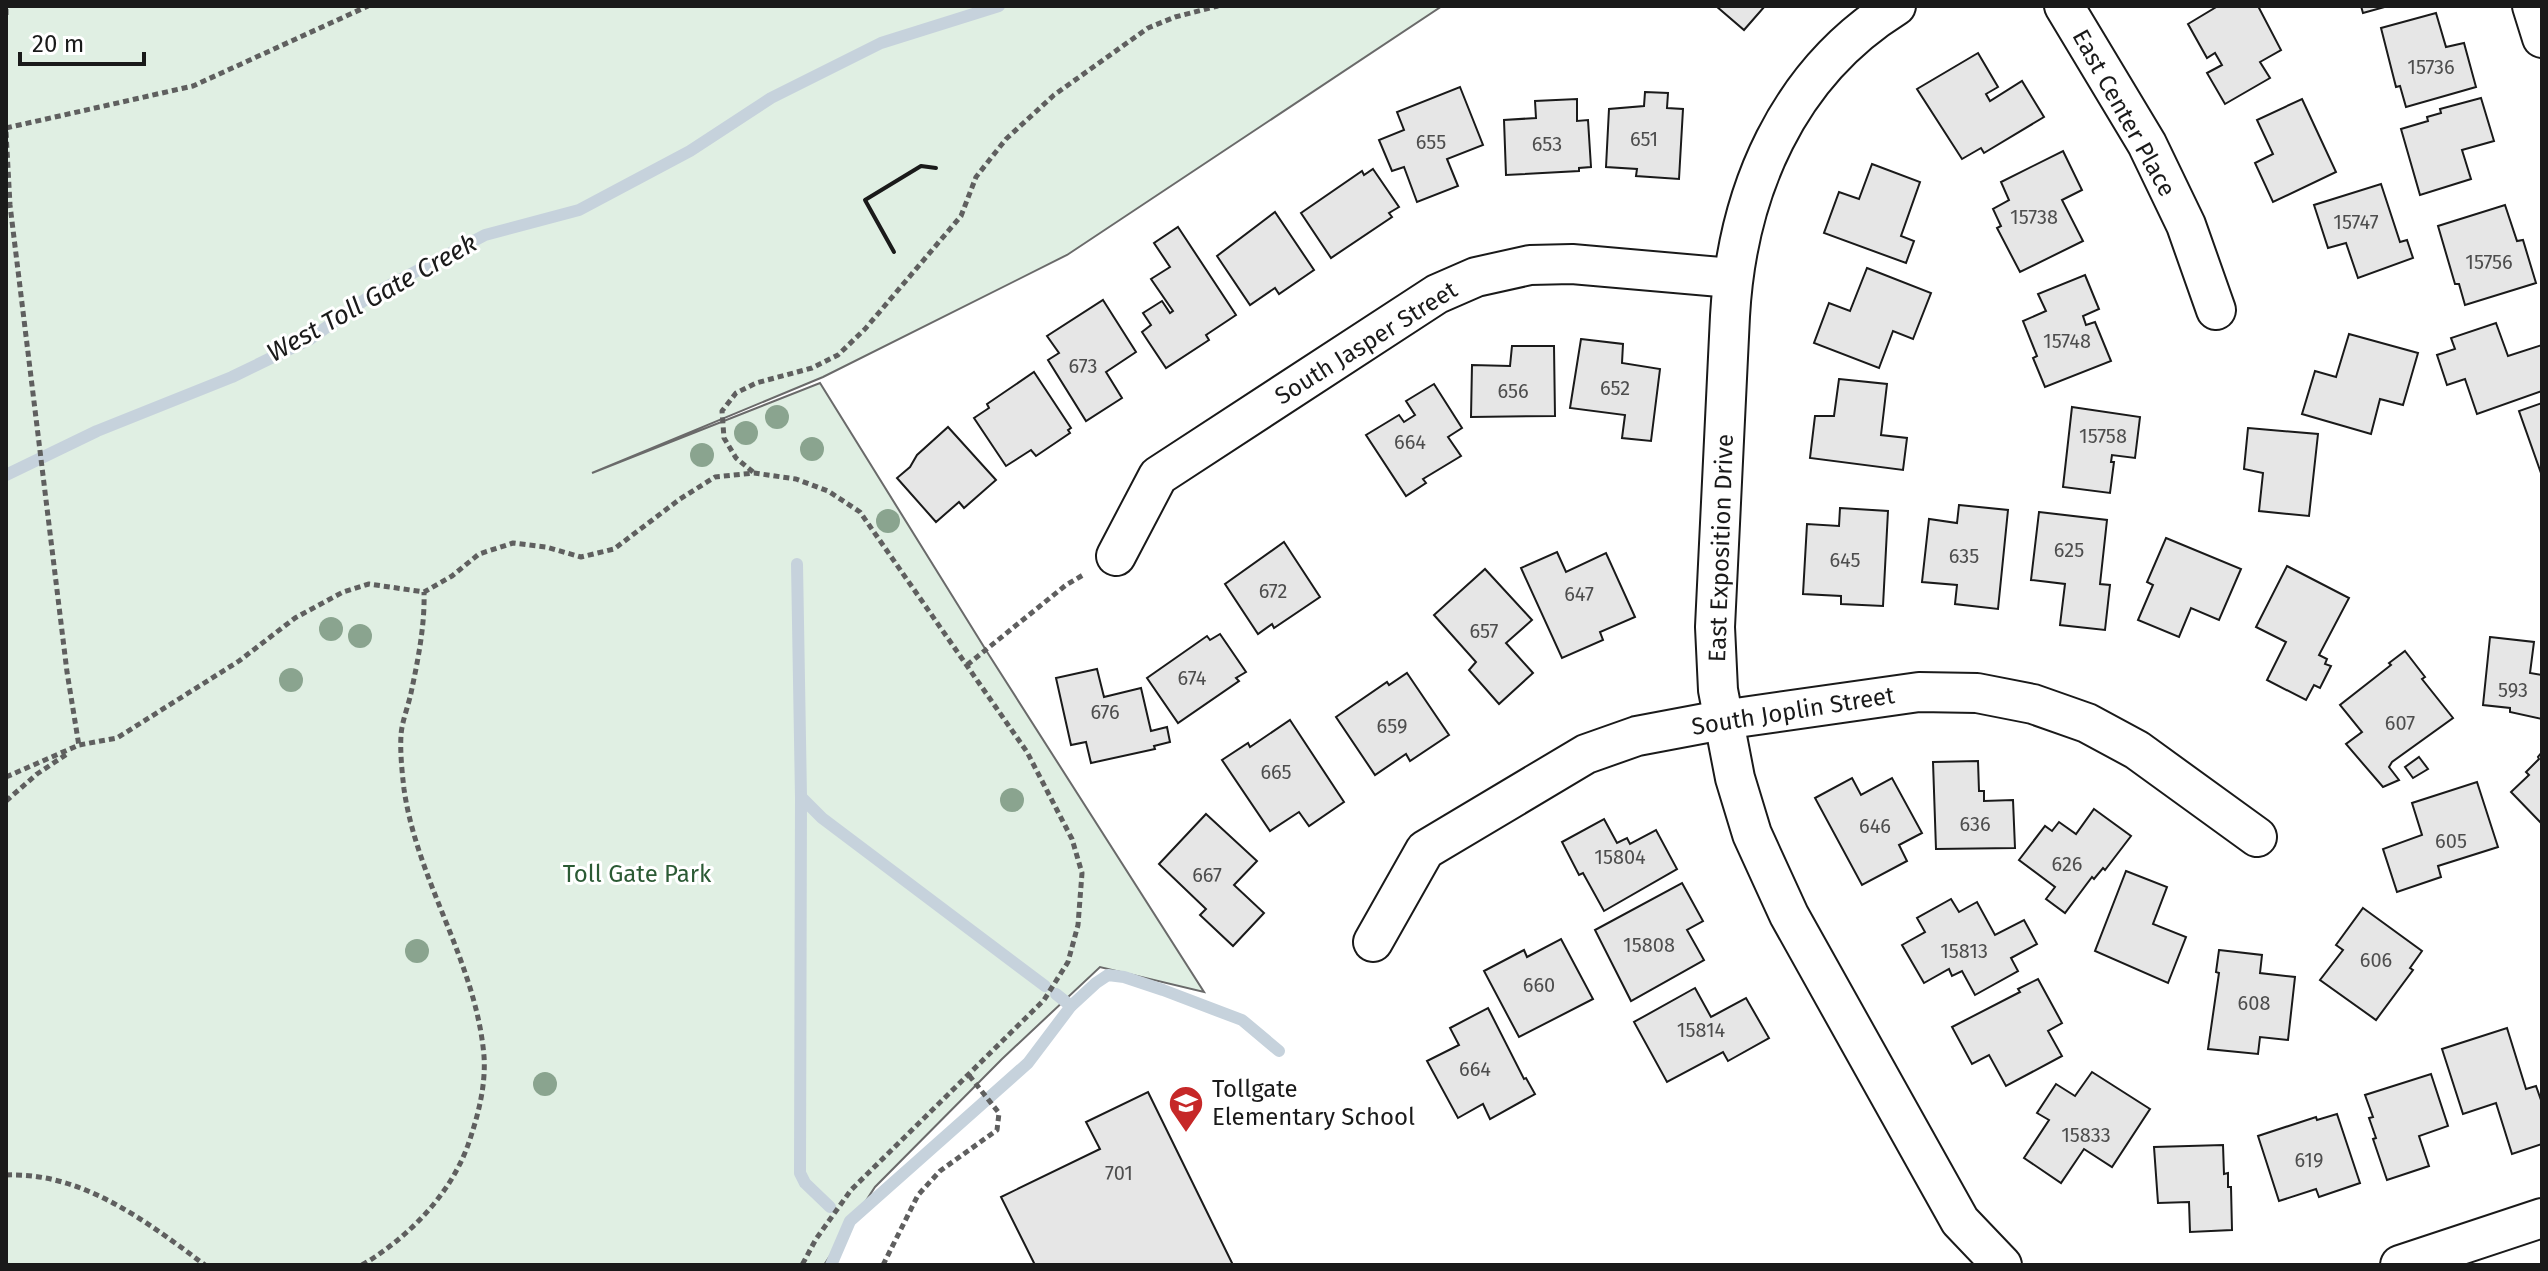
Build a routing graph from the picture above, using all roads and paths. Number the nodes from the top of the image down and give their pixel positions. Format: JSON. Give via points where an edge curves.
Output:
{"nodes":[{"id":1,"x":6,"y":6,"type":"edge"},
{"id":2,"x":368,"y":6,"type":"edge"},
{"id":3,"x":1218,"y":6,"type":"edge"},
{"id":4,"x":1896,"y":6,"type":"edge"},
{"id":5,"x":2064,"y":6,"type":"edge"},
{"id":6,"x":2532,"y":6,"type":"edge"},
{"id":7,"x":6,"y":15,"type":"edge"},
{"id":8,"x":2542,"y":38,"type":"edge"},
{"id":9,"x":6,"y":130,"type":"edge"},
{"id":10,"x":1732,"y":278,"type":"junction"},
{"id":11,"x":2216,"y":310,"type":"dead end"},
{"id":12,"x":754,"y":473,"type":"junction"},
{"id":13,"x":1116,"y":556,"type":"joint"},
{"id":14,"x":424,"y":592,"type":"junction"},
{"id":15,"x":967,"y":665,"type":"junction"},
{"id":16,"x":1722,"y":720,"type":"junction"},
{"id":17,"x":79,"y":745,"type":"junction"},
{"id":18,"x":6,"y":777,"type":"edge"},
{"id":19,"x":6,"y":801,"type":"edge"},
{"id":20,"x":2257,"y":837,"type":"dead end"},
{"id":21,"x":1373,"y":942,"type":"dead end"},
{"id":22,"x":968,"y":1074,"type":"junction"},
{"id":23,"x":6,"y":1175,"type":"edge"},
{"id":24,"x":2542,"y":1218,"type":"edge"},
{"id":25,"x":205,"y":1265,"type":"edge"},
{"id":26,"x":362,"y":1265,"type":"edge"},
{"id":27,"x":802,"y":1265,"type":"edge"},
{"id":28,"x":883,"y":1265,"type":"edge"},
{"id":29,"x":2002,"y":1265,"type":"edge"},
{"id":30,"x":2400,"y":1265,"type":"edge"}],
"edges":[{"from":1,"to":7,"type":"path"},
{"from":2,"to":9,"type":"path","via":[[193,86]]},
{"from":3,"to":12,"type":"path","via":[[1148,28],[1054,95],[1006,139],[976,177],[961,216],[838,355],[736,393],[722,411],[724,438]]},
{"from":4,"to":10,"type":"street","name":"East Exposition Drive","via":[[1837,54],[1788,115],[1761,166]]},
{"from":5,"to":11,"type":"street","name":"East Center Place","via":[[2147,144],[2186,225]]},
{"from":6,"to":8,"type":"street"},
{"from":9,"to":17,"type":"path","via":[[10,205]]},
{"from":10,"to":13,"type":"street","name":"South Jasper Street","via":[[1530,265],[1476,277],[1437,294],[1158,476]]},
{"from":10,"to":16,"type":"street","name":"East Exposition Drive","via":[[1715,627]]},
{"from":12,"to":14,"type":"path","via":[[715,477],[614,549],[581,557],[513,543],[479,554]]},
{"from":12,"to":15,"type":"path","via":[[796,479],[860,512]]},
{"from":13,"to":15,"type":"path","via":[[1066,585]]},
{"from":14,"to":17,"type":"path","via":[[369,584],[343,592],[295,618],[239,661],[117,738]]},
{"from":14,"to":26,"type":"path","via":[[425,616],[401,733],[404,785],[416,842],[476,1015],[484,1056],[483,1093],[462,1162],[445,1191],[414,1226]]},
{"from":15,"to":22,"type":"path","via":[[1027,752],[1072,839],[1082,873],[1078,925],[1068,962],[1044,1000]]},
{"from":16,"to":20,"type":"street","name":"South Joplin Street","via":[[1919,692],[1977,693],[2033,704],[2087,723],[2137,750]]},
{"from":16,"to":21,"type":"street","name":"South Joplin Street","via":[[1637,736],[1586,754],[1425,850]]},
{"from":16,"to":29,"type":"street","name":"East Exposition Drive","via":[[1752,834],[1789,915],[1960,1221]]},
{"from":17,"to":18,"type":"path"},
{"from":17,"to":19,"type":"path"},
{"from":22,"to":27,"type":"path","via":[[851,1190]]},
{"from":22,"to":28,"type":"path","via":[[999,1113],[997,1130],[940,1171],[918,1195]]},
{"from":23,"to":25,"type":"path","via":[[66,1183],[107,1198]]},
{"from":24,"to":30,"type":"street"}]}
